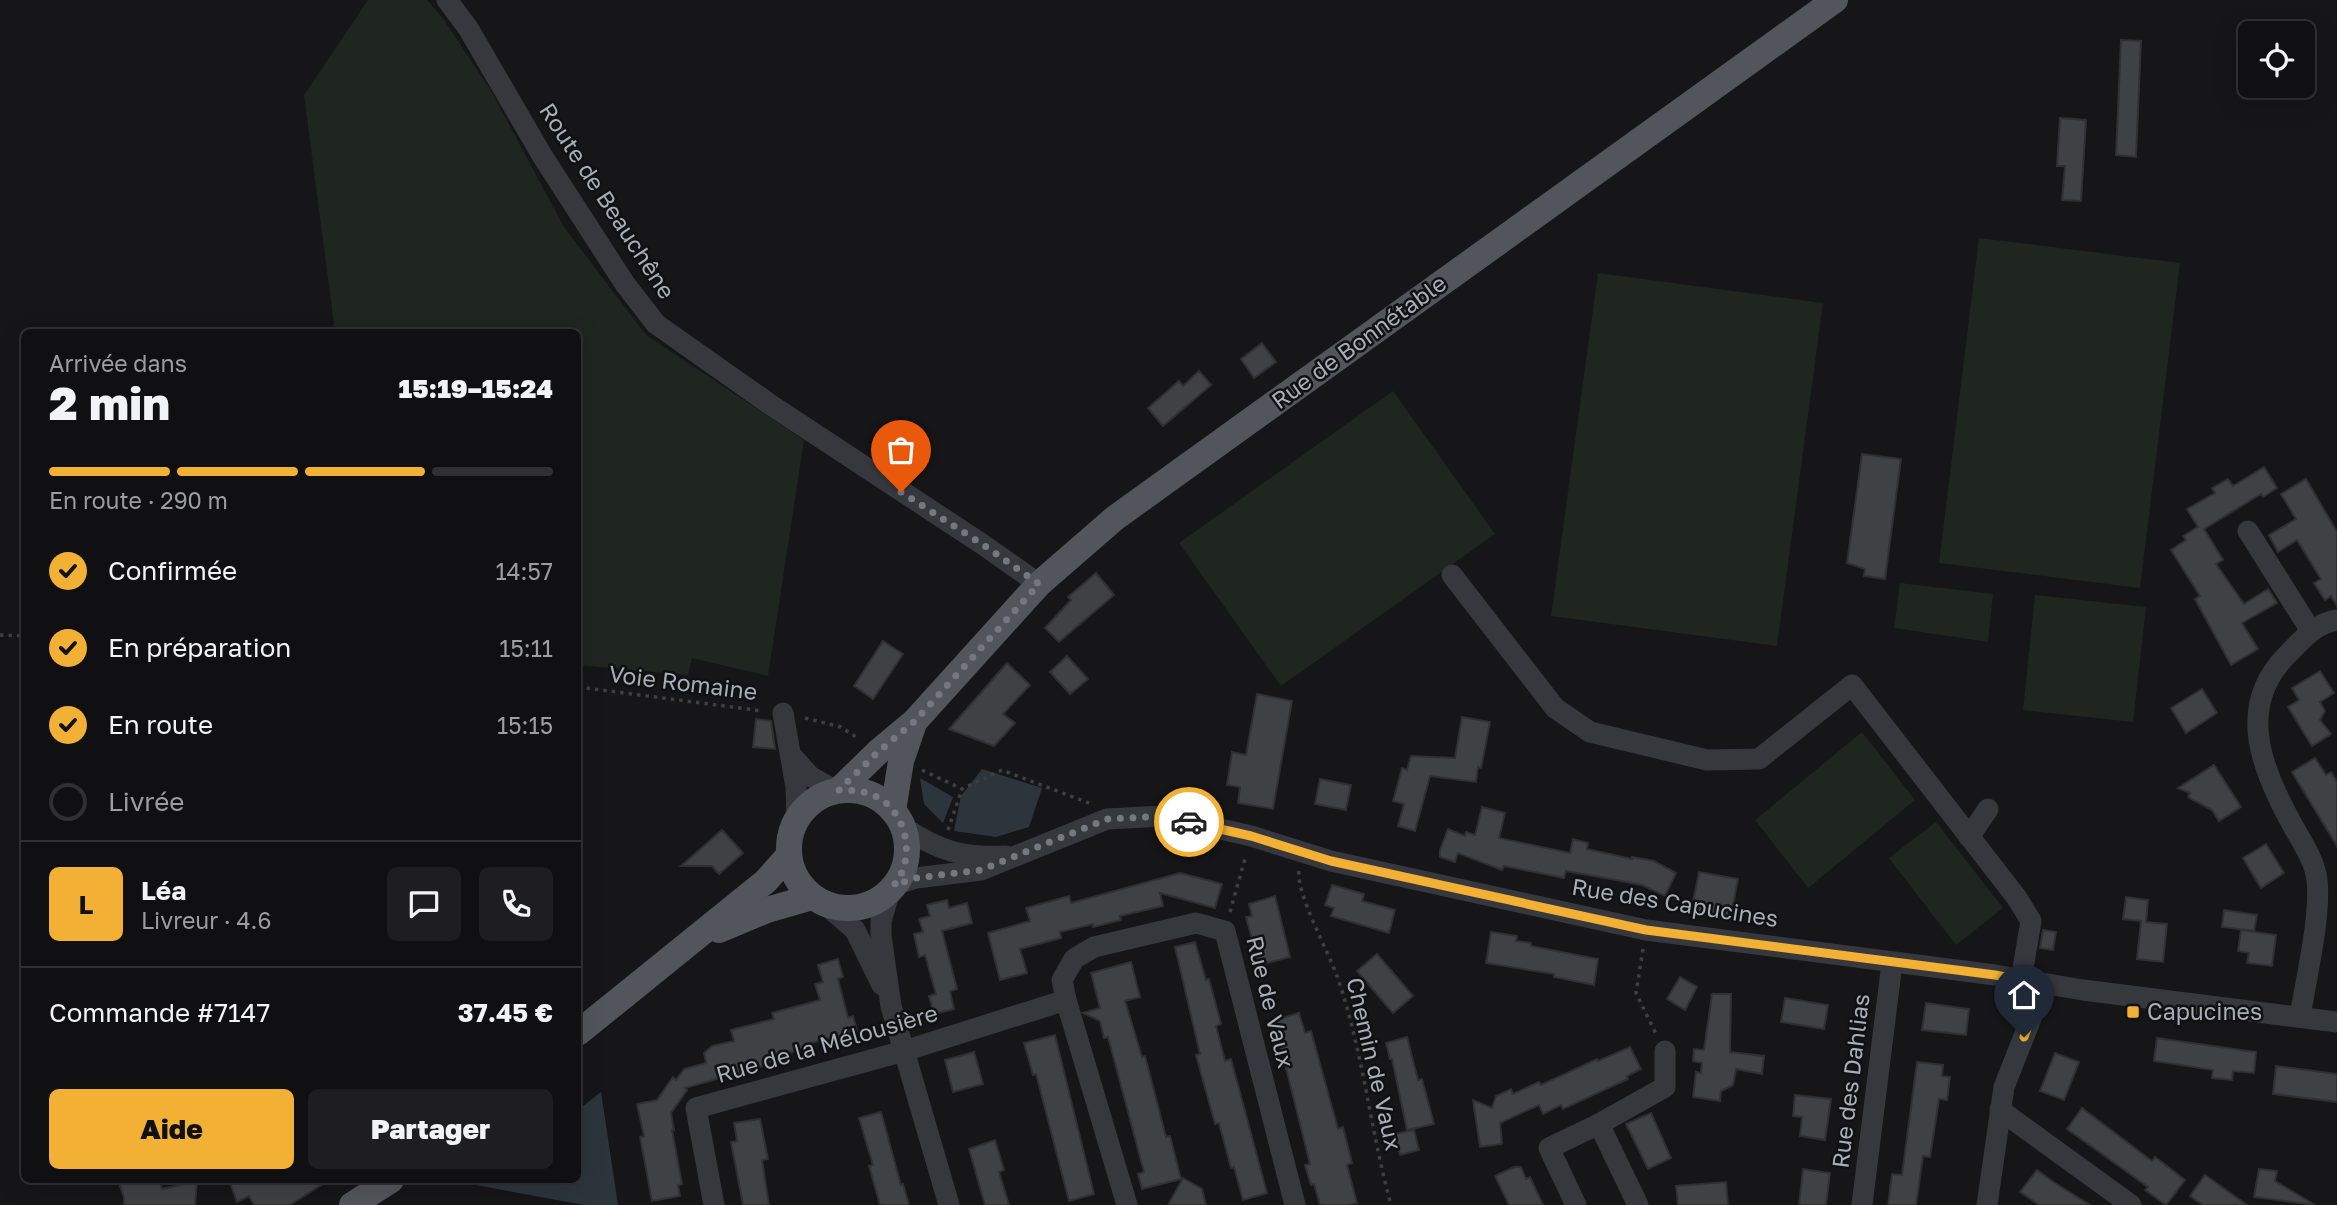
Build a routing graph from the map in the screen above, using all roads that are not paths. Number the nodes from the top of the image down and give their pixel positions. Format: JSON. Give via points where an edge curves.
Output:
{"nodes":[{"id":1,"x":447,"y":0,"type":"edge"},
{"id":2,"x":1835,"y":0,"type":"edge"},
{"id":3,"x":2248,"y":531,"type":"dead end"},
{"id":4,"x":1452,"y":575,"type":"dead end"},
{"id":5,"x":1039,"y":584,"type":"junction"},
{"id":6,"x":2337,"y":620,"type":"edge"},
{"id":7,"x":2311,"y":631,"type":"junction"},
{"id":8,"x":783,"y":713,"type":"road end"},
{"id":9,"x":790,"y":753,"type":"junction"},
{"id":10,"x":889,"y":757,"type":"junction"},
{"id":11,"x":837,"y":790,"type":"junction"},
{"id":12,"x":1988,"y":809,"type":"dead end"},
{"id":13,"x":797,"y":818,"type":"junction"},
{"id":14,"x":898,"y":819,"type":"junction"},
{"id":15,"x":1969,"y":837,"type":"junction"},
{"id":16,"x":789,"y":855,"type":"junction"},
{"id":17,"x":1018,"y":855,"type":"junction"},
{"id":18,"x":892,"y":888,"type":"junction"},
{"id":19,"x":818,"y":900,"type":"junction"},
{"id":20,"x":691,"y":942,"type":"junction"},
{"id":21,"x":1892,"y":963,"type":"junction"},
{"id":22,"x":2030,"y":981,"type":"junction"},
{"id":23,"x":1066,"y":1000,"type":"junction"},
{"id":24,"x":891,"y":1006,"type":"junction"},
{"id":25,"x":2300,"y":1017,"type":"junction"},
{"id":26,"x":2337,"y":1022,"type":"edge"},
{"id":27,"x":581,"y":1031,"type":"edge"},
{"id":28,"x":904,"y":1051,"type":"junction"},
{"id":29,"x":1665,"y":1051,"type":"road end"},
{"id":30,"x":2000,"y":1110,"type":"junction"},
{"id":31,"x":1600,"y":1124,"type":"junction"},
{"id":32,"x":386,"y":1183,"type":"edge"},
{"id":33,"x":352,"y":1205,"type":"edge"},
{"id":34,"x":714,"y":1205,"type":"edge"},
{"id":35,"x":949,"y":1205,"type":"edge"},
{"id":36,"x":1127,"y":1205,"type":"edge"},
{"id":37,"x":1295,"y":1205,"type":"edge"},
{"id":38,"x":1576,"y":1205,"type":"edge"},
{"id":39,"x":1638,"y":1205,"type":"edge"},
{"id":40,"x":1861,"y":1205,"type":"edge"},
{"id":41,"x":1987,"y":1205,"type":"edge"},
{"id":42,"x":2132,"y":1205,"type":"edge"}],
"edges":[{"from":1,"to":5,"type":"street","name":"Route de Beauchêne","via":[[543,157],[656,324]]},
{"from":2,"to":5,"type":"main road","name":"Rue de Bonnétable","via":[[1115,518]]},
{"from":3,"to":7,"type":"street"},
{"from":4,"to":15,"type":"street","via":[[1555,708],[1590,732],[1707,760],[1759,759],[1852,685]]},
{"from":5,"to":10,"type":"main road","name":"Rue de Bonnétable","via":[[915,721]]},
{"from":6,"to":7,"type":"street"},
{"from":7,"to":25,"type":"street","via":[[2278,664],[2259,700],[2258,732],[2272,789],[2317,878]]},
{"from":8,"to":9,"type":"street"},
{"from":9,"to":11,"type":"street","via":[[810,776]]},
{"from":9,"to":13,"type":"street"},
{"from":10,"to":11,"type":"main road","name":"Rue de Bonnétable"},
{"from":10,"to":14,"type":"main road"},
{"from":11,"to":13,"type":"main road","via":[[810,803]]},
{"from":11,"to":14,"type":"main road","via":[[869,794]]},
{"from":12,"to":15,"type":"street"},
{"from":13,"to":16,"type":"main road"},
{"from":14,"to":17,"type":"street","name":"Rue des Capucines","via":[[942,850],[989,857]]},
{"from":14,"to":18,"type":"main road","via":[[907,846],[905,865]]},
{"from":15,"to":22,"type":"street","via":[[2031,921]]},
{"from":16,"to":19,"type":"main road","via":[[800,885]]},
{"from":16,"to":20,"type":"main road","via":[[766,881]]},
{"from":17,"to":18,"type":"street","name":"Rue des Capucines","via":[[981,870],[916,878]]},
{"from":17,"to":21,"type":"street","name":"Rue des Capucines","via":[[1107,819],[1164,816],[1331,861],[1646,930]]},
{"from":18,"to":19,"type":"main road","via":[[858,907],[842,908]]},
{"from":18,"to":24,"type":"street","via":[[881,921]]},
{"from":19,"to":20,"type":"main road","via":[[767,910]]},
{"from":19,"to":24,"type":"street","via":[[855,930]]},
{"from":20,"to":27,"type":"main road"},
{"from":21,"to":22,"type":"street","name":"Rue des Capucines"},
{"from":21,"to":40,"type":"street","name":"Rue des Dahlias"},
{"from":22,"to":25,"type":"street","name":"Rue des Capucines"},
{"from":22,"to":30,"type":"street","via":[[2034,1011],[2004,1087]]},
{"from":23,"to":28,"type":"street","name":"Rue de la Mélousière"},
{"from":23,"to":36,"type":"street","name":"Rue de Vaux"},
{"from":23,"to":37,"type":"street","name":"Rue de Vaux","via":[[1062,980],[1074,959],[1094,947],[1196,923],[1225,931]]},
{"from":24,"to":28,"type":"street"},
{"from":25,"to":26,"type":"street","name":"Rue des Capucines"},
{"from":28,"to":34,"type":"street","name":"Rue de la Mélousière","via":[[696,1108]]},
{"from":28,"to":35,"type":"street"},
{"from":29,"to":31,"type":"street","via":[[1665,1087]]},
{"from":30,"to":41,"type":"street"},
{"from":30,"to":42,"type":"street"},
{"from":31,"to":38,"type":"street","via":[[1549,1147]]},
{"from":31,"to":39,"type":"street"},
{"from":32,"to":33,"type":"main road"}]}
